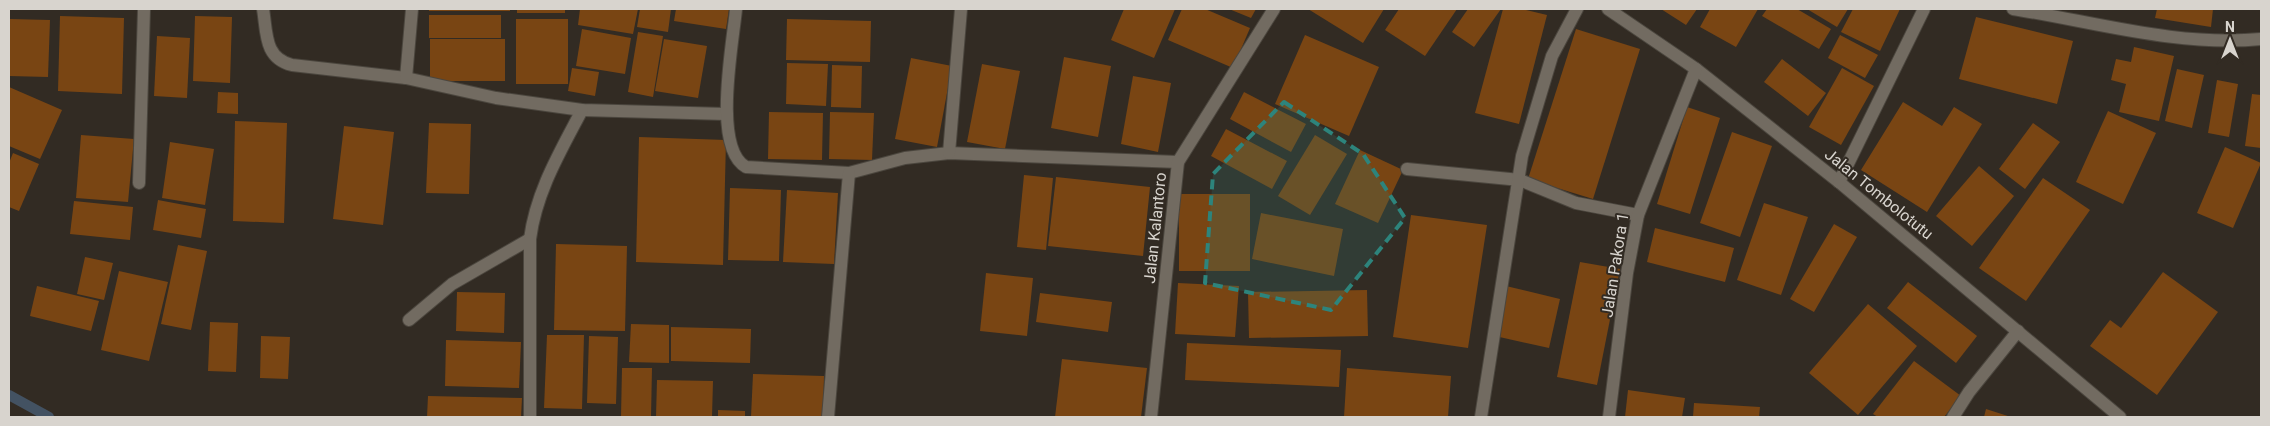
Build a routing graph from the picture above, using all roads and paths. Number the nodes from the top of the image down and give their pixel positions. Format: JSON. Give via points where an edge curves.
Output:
{"nodes":[{"id":1,"x":144,"y":9,"type":"edge"},
{"id":2,"x":263,"y":9,"type":"edge"},
{"id":3,"x":412,"y":9,"type":"edge"},
{"id":4,"x":736,"y":9,"type":"edge"},
{"id":5,"x":962,"y":9,"type":"edge"},
{"id":6,"x":1274,"y":9,"type":"edge"},
{"id":7,"x":1577,"y":9,"type":"edge"},
{"id":8,"x":1608,"y":9,"type":"edge"},
{"id":9,"x":1924,"y":9,"type":"edge"},
{"id":10,"x":2014,"y":9,"type":"edge"},
{"id":11,"x":2261,"y":39,"type":"edge"},
{"id":12,"x":1696,"y":69,"type":"junction"},
{"id":13,"x":406,"y":78,"type":"junction"},
{"id":14,"x":582,"y":110,"type":"junction"},
{"id":15,"x":726,"y":114,"type":"junction"},
{"id":16,"x":949,"y":153,"type":"junction"},
{"id":17,"x":1178,"y":162,"type":"junction"},
{"id":18,"x":1407,"y":169,"type":"dead end"},
{"id":19,"x":849,"y":173,"type":"junction"},
{"id":20,"x":1520,"y":180,"type":"junction"},
{"id":21,"x":1839,"y":182,"type":"junction"},
{"id":22,"x":139,"y":183,"type":"dead end"},
{"id":23,"x":1638,"y":215,"type":"junction"},
{"id":24,"x":530,"y":239,"type":"junction"},
{"id":25,"x":409,"y":320,"type":"dead end"},
{"id":26,"x":2018,"y":331,"type":"junction"},
{"id":27,"x":530,"y":417,"type":"edge"},
{"id":28,"x":828,"y":417,"type":"edge"},
{"id":29,"x":1151,"y":417,"type":"edge"},
{"id":30,"x":1481,"y":417,"type":"edge"},
{"id":31,"x":1609,"y":417,"type":"edge"},
{"id":32,"x":1953,"y":417,"type":"edge"},
{"id":33,"x":2120,"y":417,"type":"edge"}],
"edges":[{"from":1,"to":22,"type":"street"},
{"from":2,"to":13,"type":"street","via":[[270,51],[284,63]]},
{"from":3,"to":13,"type":"street"},
{"from":4,"to":15,"type":"street"},
{"from":5,"to":16,"type":"street"},
{"from":6,"to":17,"type":"street","name":"Jalan Kalantoro"},
{"from":7,"to":20,"type":"street","via":[[1552,56],[1522,156]]},
{"from":8,"to":12,"type":"street","name":"Jalan Tombolotutu"},
{"from":9,"to":21,"type":"street"},
{"from":10,"to":11,"type":"street","via":[[2204,40]]},
{"from":12,"to":21,"type":"street","name":"Jalan Tombolotutu"},
{"from":12,"to":23,"type":"street","name":"Jalan Pakora 1"},
{"from":13,"to":14,"type":"street","via":[[496,98]]},
{"from":14,"to":15,"type":"street"},
{"from":14,"to":24,"type":"street","via":[[548,175],[537,203]]},
{"from":15,"to":19,"type":"street","via":[[735,156],[746,167]]},
{"from":16,"to":17,"type":"street"},
{"from":16,"to":19,"type":"street","via":[[905,158]]},
{"from":17,"to":29,"type":"street","name":"Jalan Kalantoro"},
{"from":18,"to":20,"type":"street"},
{"from":19,"to":28,"type":"street"},
{"from":20,"to":23,"type":"street","via":[[1576,203]]},
{"from":20,"to":30,"type":"street"},
{"from":21,"to":26,"type":"street","name":"Jalan Tombolotutu"},
{"from":23,"to":31,"type":"street","name":"Jalan Pakora 1","via":[[1627,273]]},
{"from":24,"to":25,"type":"street","via":[[452,284]]},
{"from":24,"to":27,"type":"street"},
{"from":26,"to":32,"type":"street"},
{"from":26,"to":33,"type":"street","name":"Jalan Tombolotutu"}]}
